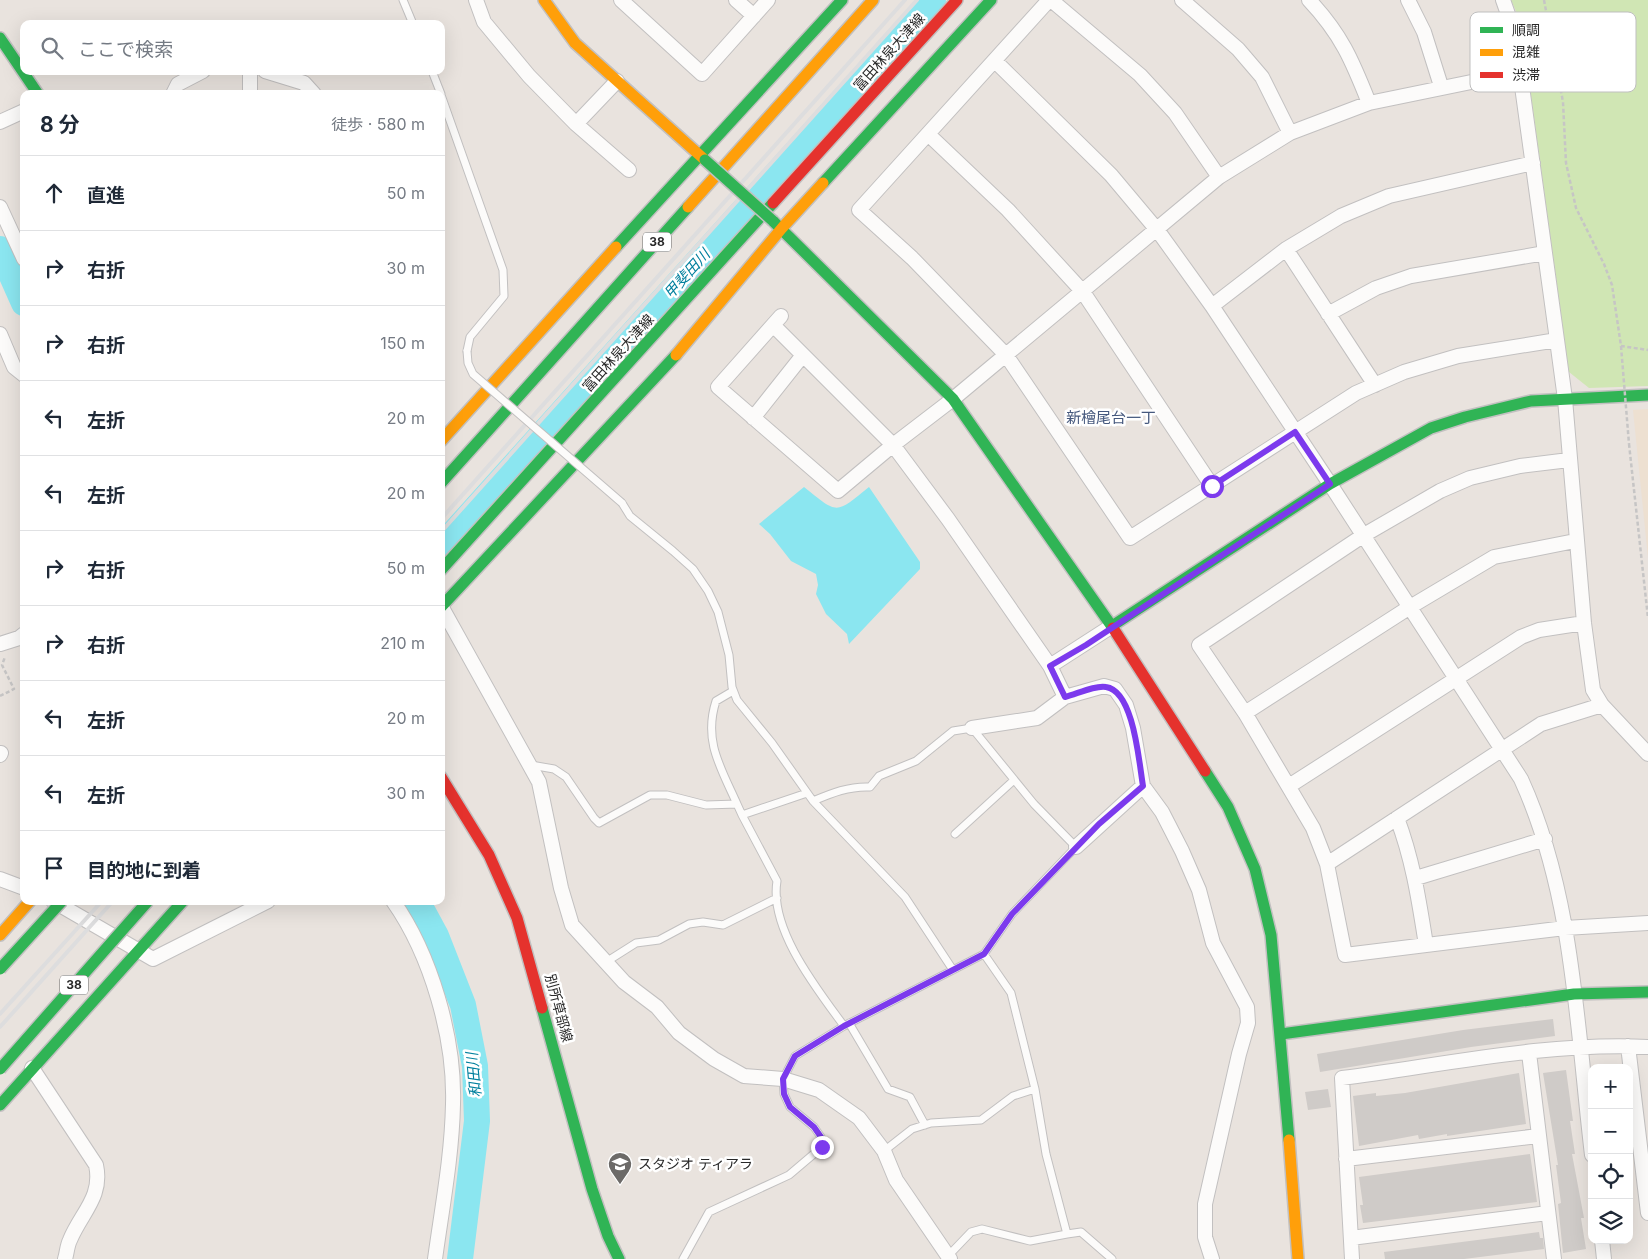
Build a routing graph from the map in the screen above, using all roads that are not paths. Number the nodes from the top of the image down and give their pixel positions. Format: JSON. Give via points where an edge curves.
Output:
{"nodes":[{"id":1,"x":404,"y":0,"type":"edge"},
{"id":2,"x":476,"y":0,"type":"edge"},
{"id":3,"x":544,"y":0,"type":"edge"},
{"id":4,"x":621,"y":0,"type":"edge"},
{"id":5,"x":736,"y":0,"type":"edge"},
{"id":6,"x":768,"y":0,"type":"edge"},
{"id":7,"x":842,"y":0,"type":"edge"},
{"id":8,"x":873,"y":0,"type":"edge"},
{"id":9,"x":957,"y":0,"type":"edge"},
{"id":10,"x":991,"y":0,"type":"edge"},
{"id":11,"x":1050,"y":0,"type":"edge"},
{"id":12,"x":1182,"y":0,"type":"edge"},
{"id":13,"x":1309,"y":0,"type":"edge"},
{"id":14,"x":1408,"y":0,"type":"edge"},
{"id":15,"x":1502,"y":0,"type":"edge"},
{"id":16,"x":1507,"y":12,"type":"edge"},
{"id":17,"x":754,"y":16,"type":"junction"},
{"id":18,"x":412,"y":20,"type":"edge"},
{"id":19,"x":0,"y":38,"type":"edge"},
{"id":20,"x":995,"y":60,"type":"junction"},
{"id":21,"x":20,"y":67,"type":"edge"},
{"id":22,"x":25,"y":75,"type":"edge"},
{"id":23,"x":195,"y":75,"type":"edge"},
{"id":24,"x":250,"y":75,"type":"edge"},
{"id":25,"x":278,"y":75,"type":"edge"},
{"id":26,"x":434,"y":75,"type":"edge"},
{"id":27,"x":617,"y":81,"type":"junction"},
{"id":28,"x":1470,"y":81,"type":"edge"},
{"id":29,"x":1441,"y":86,"type":"junction"},
{"id":30,"x":35,"y":90,"type":"edge"},
{"id":31,"x":175,"y":90,"type":"edge"},
{"id":32,"x":250,"y":90,"type":"edge"},
{"id":33,"x":310,"y":90,"type":"edge"},
{"id":34,"x":439,"y":90,"type":"edge"},
{"id":35,"x":1523,"y":92,"type":"edge"},
{"id":36,"x":1369,"y":103,"type":"junction"},
{"id":37,"x":445,"y":106,"type":"edge"},
{"id":38,"x":20,"y":113,"type":"edge"},
{"id":39,"x":0,"y":122,"type":"edge"},
{"id":40,"x":576,"y":124,"type":"junction"},
{"id":41,"x":1290,"y":133,"type":"junction"},
{"id":42,"x":929,"y":135,"type":"junction"},
{"id":43,"x":702,"y":157,"type":"junction"},
{"id":44,"x":1533,"y":163,"type":"junction"},
{"id":45,"x":628,"y":170,"type":"dead end"},
{"id":46,"x":1220,"y":177,"type":"junction"},
{"id":47,"x":0,"y":207,"type":"edge"},
{"id":48,"x":778,"y":224,"type":"junction"},
{"id":49,"x":1158,"y":231,"type":"junction"},
{"id":50,"x":1286,"y":249,"type":"junction"},
{"id":51,"x":20,"y":250,"type":"edge"},
{"id":52,"x":1545,"y":253,"type":"junction"},
{"id":53,"x":1083,"y":292,"type":"junction"},
{"id":54,"x":1212,"y":306,"type":"junction"},
{"id":55,"x":1328,"y":314,"type":"junction"},
{"id":56,"x":0,"y":334,"type":"edge"},
{"id":57,"x":1557,"y":340,"type":"junction"},
{"id":58,"x":803,"y":355,"type":"junction"},
{"id":59,"x":1006,"y":355,"type":"junction"},
{"id":60,"x":20,"y":372,"type":"edge"},
{"id":61,"x":1375,"y":385,"type":"junction"},
{"id":62,"x":1648,"y":395,"type":"edge"},
{"id":63,"x":953,"y":399,"type":"junction"},
{"id":64,"x":1564,"y":399,"type":"junction"},
{"id":65,"x":753,"y":418,"type":"junction"},
{"id":66,"x":1295,"y":432,"type":"junction"},
{"id":67,"x":445,"y":437,"type":"edge"},
{"id":68,"x":893,"y":445,"type":"junction"},
{"id":69,"x":1569,"y":460,"type":"junction"},
{"id":70,"x":445,"y":479,"type":"edge"},
{"id":71,"x":1330,"y":484,"type":"junction"},
{"id":72,"x":1212,"y":486,"type":"junction"},
{"id":73,"x":1364,"y":535,"type":"junction"},
{"id":74,"x":1575,"y":541,"type":"junction"},
{"id":75,"x":445,"y":566,"type":"edge"},
{"id":76,"x":445,"y":602,"type":"edge"},
{"id":77,"x":1410,"y":607,"type":"junction"},
{"id":78,"x":445,"y":613,"type":"edge"},
{"id":79,"x":1584,"y":623,"type":"junction"},
{"id":80,"x":1112,"y":626,"type":"junction"},
{"id":81,"x":20,"y":637,"type":"edge"},
{"id":82,"x":0,"y":644,"type":"edge"},
{"id":83,"x":1050,"y":666,"type":"junction"},
{"id":84,"x":1455,"y":679,"type":"junction"},
{"id":85,"x":733,"y":691,"type":"junction"},
{"id":86,"x":1065,"y":697,"type":"junction"},
{"id":87,"x":1602,"y":705,"type":"junction"},
{"id":88,"x":1245,"y":713,"type":"junction"},
{"id":89,"x":972,"y":728,"type":"junction"},
{"id":90,"x":1503,"y":750,"type":"junction"},
{"id":91,"x":1648,"y":754,"type":"edge"},
{"id":92,"x":529,"y":764,"type":"junction"},
{"id":93,"x":1014,"y":780,"type":"junction"},
{"id":94,"x":1143,"y":786,"type":"junction"},
{"id":95,"x":1289,"y":786,"type":"junction"},
{"id":96,"x":807,"y":793,"type":"junction"},
{"id":97,"x":447,"y":797,"type":"edge"},
{"id":98,"x":813,"y":801,"type":"junction"},
{"id":99,"x":737,"y":804,"type":"junction"},
{"id":100,"x":742,"y":815,"type":"junction"},
{"id":101,"x":1397,"y":818,"type":"junction"},
{"id":102,"x":954,"y":834,"type":"dead end"},
{"id":103,"x":1544,"y":839,"type":"junction"},
{"id":104,"x":1076,"y":847,"type":"junction"},
{"id":105,"x":1327,"y":864,"type":"junction"},
{"id":106,"x":1416,"y":878,"type":"junction"},
{"id":107,"x":0,"y":879,"type":"edge"},
{"id":108,"x":20,"y":886,"type":"edge"},
{"id":109,"x":777,"y":898,"type":"junction"},
{"id":110,"x":26,"y":905,"type":"edge"},
{"id":111,"x":58,"y":905,"type":"edge"},
{"id":112,"x":59,"y":905,"type":"edge"},
{"id":113,"x":144,"y":905,"type":"edge"},
{"id":114,"x":179,"y":905,"type":"edge"},
{"id":115,"x":260,"y":905,"type":"edge"},
{"id":116,"x":395,"y":905,"type":"edge"},
{"id":117,"x":1648,"y":923,"type":"edge"},
{"id":118,"x":1565,"y":928,"type":"junction"},
{"id":119,"x":0,"y":935,"type":"edge"},
{"id":120,"x":1426,"y":945,"type":"junction"},
{"id":121,"x":139,"y":951,"type":"junction"},
{"id":122,"x":984,"y":954,"type":"junction"},
{"id":123,"x":606,"y":962,"type":"junction"},
{"id":124,"x":0,"y":969,"type":"edge"},
{"id":125,"x":953,"y":970,"type":"junction"},
{"id":126,"x":1648,"y":992,"type":"edge"},
{"id":127,"x":1574,"y":994,"type":"junction"},
{"id":128,"x":847,"y":1025,"type":"junction"},
{"id":129,"x":1281,"y":1034,"type":"junction"},
{"id":130,"x":1628,"y":1046,"type":"junction"},
{"id":131,"x":1648,"y":1047,"type":"edge"},
{"id":132,"x":1579,"y":1048,"type":"junction"},
{"id":133,"x":1528,"y":1053,"type":"junction"},
{"id":134,"x":32,"y":1068,"type":"junction"},
{"id":135,"x":0,"y":1069,"type":"edge"},
{"id":136,"x":783,"y":1079,"type":"junction"},
{"id":137,"x":1035,"y":1089,"type":"junction"},
{"id":138,"x":0,"y":1105,"type":"edge"},
{"id":139,"x":926,"y":1125,"type":"junction"},
{"id":140,"x":1538,"y":1136,"type":"junction"},
{"id":141,"x":884,"y":1151,"type":"junction"},
{"id":142,"x":1592,"y":1154,"type":"edge"},
{"id":143,"x":1346,"y":1159,"type":"junction"},
{"id":144,"x":1548,"y":1213,"type":"junction"},
{"id":145,"x":1648,"y":1213,"type":"edge"},
{"id":146,"x":1067,"y":1234,"type":"junction"},
{"id":147,"x":1351,"y":1238,"type":"junction"},
{"id":148,"x":1602,"y":1244,"type":"edge"},
{"id":149,"x":949,"y":1258,"type":"edge"},
{"id":150,"x":65,"y":1259,"type":"edge"},
{"id":151,"x":435,"y":1259,"type":"edge"},
{"id":152,"x":619,"y":1259,"type":"edge"},
{"id":153,"x":683,"y":1259,"type":"edge"},
{"id":154,"x":1112,"y":1259,"type":"edge"},
{"id":155,"x":1212,"y":1259,"type":"edge"},
{"id":156,"x":1298,"y":1259,"type":"edge"},
{"id":157,"x":1352,"y":1259,"type":"edge"},
{"id":158,"x":1554,"y":1259,"type":"edge"},
{"id":159,"x":1604,"y":1259,"type":"edge"}],
"edges":[{"from":1,"to":18,"type":"lane"},
{"from":2,"to":40,"type":"street","via":[[484,22],[529,76]]},
{"from":3,"to":27,"type":"main road","via":[[575,43]]},
{"from":4,"to":17,"type":"street","via":[[702,74]]},
{"from":5,"to":17,"type":"street"},
{"from":6,"to":17,"type":"street"},
{"from":7,"to":43,"type":"main road"},
{"from":8,"to":70,"type":"main road","number":"38"},
{"from":9,"to":75,"type":"main road","name":"富田林泉大津線"},
{"from":10,"to":48,"type":"main road"},
{"from":11,"to":20,"type":"street"},
{"from":11,"to":46,"type":"street","via":[[1140,75],[1174,113]]},
{"from":12,"to":41,"type":"street","via":[[1238,49],[1262,77]]},
{"from":13,"to":36,"type":"street","via":[[1328,20],[1350,56]]},
{"from":14,"to":29,"type":"street","via":[[1424,32]]},
{"from":15,"to":16,"type":"street"},
{"from":19,"to":21,"type":"main road"},
{"from":20,"to":42,"type":"street"},
{"from":20,"to":49,"type":"street","via":[[1111,174]]},
{"from":22,"to":30,"type":"main road"},
{"from":23,"to":31,"type":"street","via":[[178,84]]},
{"from":24,"to":32,"type":"street"},
{"from":25,"to":33,"type":"street","via":[[304,83]]},
{"from":26,"to":34,"type":"lane"},
{"from":27,"to":40,"type":"street"},
{"from":27,"to":43,"type":"main road"},
{"from":28,"to":29,"type":"street"},
{"from":29,"to":36,"type":"street"},
{"from":35,"to":44,"type":"street"},
{"from":36,"to":41,"type":"street"},
{"from":37,"to":85,"type":"lane","bridge":true,"via":[[503,270],[504,296],[470,337],[467,351],[473,374],[693,569],[718,612],[729,655]]},
{"from":38,"to":39,"type":"street"},
{"from":40,"to":45,"type":"street"},
{"from":41,"to":46,"type":"street"},
{"from":42,"to":53,"type":"street","via":[[1008,210]]},
{"from":42,"to":59,"type":"street","via":[[859,210],[912,258]]},
{"from":43,"to":48,"type":"main road","bridge":true},
{"from":43,"to":67,"type":"main road"},
{"from":44,"to":50,"type":"street","via":[[1389,196],[1341,216]]},
{"from":44,"to":52,"type":"street"},
{"from":46,"to":49,"type":"street"},
{"from":47,"to":51,"type":"street"},
{"from":48,"to":63,"type":"main road"},
{"from":48,"to":76,"type":"main road","via":[[692,338]]},
{"from":49,"to":53,"type":"street"},
{"from":49,"to":54,"type":"street"},
{"from":50,"to":54,"type":"street"},
{"from":50,"to":55,"type":"street"},
{"from":52,"to":55,"type":"street","via":[[1411,276],[1376,288]]},
{"from":52,"to":57,"type":"street"},
{"from":53,"to":59,"type":"street"},
{"from":53,"to":72,"type":"street"},
{"from":54,"to":66,"type":"street"},
{"from":55,"to":61,"type":"street"},
{"from":56,"to":60,"type":"street","via":[[14,367]]},
{"from":57,"to":61,"type":"street","via":[[1458,356],[1404,372]]},
{"from":57,"to":64,"type":"street"},
{"from":58,"to":65,"type":"street"},
{"from":58,"to":65,"type":"street","via":[[777,320],[718,387]]},
{"from":58,"to":68,"type":"street"},
{"from":59,"to":63,"type":"street"},
{"from":59,"to":72,"type":"street","via":[[1130,538]]},
{"from":61,"to":66,"type":"street","via":[[1356,393]]},
{"from":62,"to":64,"type":"main road"},
{"from":63,"to":68,"type":"street"},
{"from":63,"to":80,"type":"main road"},
{"from":64,"to":69,"type":"street"},
{"from":64,"to":71,"type":"main road","via":[[1497,408],[1431,428]]},
{"from":65,"to":68,"type":"street","via":[[838,491]]},
{"from":66,"to":71,"type":"street"},
{"from":66,"to":72,"type":"street"},
{"from":68,"to":83,"type":"street"},
{"from":69,"to":73,"type":"street","via":[[1520,466],[1470,478],[1440,491]]},
{"from":69,"to":74,"type":"street"},
{"from":71,"to":73,"type":"street"},
{"from":71,"to":80,"type":"main road"},
{"from":73,"to":77,"type":"street"},
{"from":73,"to":88,"type":"street","via":[[1199,645]]},
{"from":74,"to":77,"type":"street","via":[[1494,557]]},
{"from":74,"to":79,"type":"street"},
{"from":77,"to":84,"type":"street"},
{"from":77,"to":88,"type":"street"},
{"from":78,"to":92,"type":"street"},
{"from":79,"to":84,"type":"street","via":[[1539,630],[1521,637]]},
{"from":79,"to":87,"type":"street","via":[[1594,690]]},
{"from":80,"to":83,"type":"street"},
{"from":80,"to":129,"type":"main road","via":[[1228,807],[1255,870],[1271,935]]},
{"from":81,"to":82,"type":"street"},
{"from":83,"to":86,"type":"street"},
{"from":84,"to":90,"type":"street"},
{"from":84,"to":95,"type":"street"},
{"from":85,"to":96,"type":"lane","via":[[736,700],[772,743]]},
{"from":85,"to":99,"type":"lane","via":[[716,701],[711,716],[711,736],[715,754]]},
{"from":86,"to":89,"type":"street","via":[[1037,718]]},
{"from":86,"to":94,"type":"street","via":[[1104,686],[1115,689],[1126,705],[1133,728]]},
{"from":87,"to":90,"type":"street","via":[[1541,724]]},
{"from":87,"to":91,"type":"street"},
{"from":88,"to":95,"type":"street"},
{"from":89,"to":93,"type":"lane"},
{"from":89,"to":98,"type":"lane","via":[[953,731],[916,761],[879,776],[870,787],[858,786],[832,792]]},
{"from":90,"to":101,"type":"street"},
{"from":90,"to":103,"type":"street","via":[[1521,779]]},
{"from":92,"to":99,"type":"lane","via":[[554,770],[566,777],[599,822],[650,795],[667,795],[706,805]]},
{"from":92,"to":123,"type":"street","via":[[539,782],[572,925]]},
{"from":93,"to":102,"type":"lane"},
{"from":93,"to":104,"type":"lane"},
{"from":94,"to":104,"type":"street"},
{"from":94,"to":155,"type":"street","via":[[1162,812],[1182,852],[1199,890],[1213,943],[1247,1006],[1248,1024],[1206,1204],[1206,1237]]},
{"from":95,"to":105,"type":"street","via":[[1313,828]]},
{"from":96,"to":98,"type":"lane"},
{"from":96,"to":100,"type":"lane"},
{"from":97,"to":152,"type":"main road","name":"別所草部線","via":[[489,855],[517,918],[592,1189]]},
{"from":98,"to":125,"type":"lane","via":[[905,897]]},
{"from":99,"to":100,"type":"lane"},
{"from":100,"to":109,"type":"lane","via":[[777,881]]},
{"from":101,"to":105,"type":"street"},
{"from":101,"to":106,"type":"street"},
{"from":103,"to":106,"type":"street"},
{"from":103,"to":118,"type":"street"},
{"from":104,"to":122,"type":"lane","via":[[1012,914]]},
{"from":105,"to":120,"type":"street","via":[[1344,955]]},
{"from":106,"to":120,"type":"street"},
{"from":107,"to":108,"type":"street"},
{"from":109,"to":123,"type":"lane","via":[[723,925],[689,924],[660,940],[636,943]]},
{"from":109,"to":128,"type":"lane","via":[[779,914],[796,954],[818,990]]},
{"from":110,"to":119,"type":"main road"},
{"from":111,"to":124,"type":"main road","bridge":true},
{"from":112,"to":121,"type":"street"},
{"from":113,"to":135,"type":"main road","number":"38","bridge":true},
{"from":114,"to":121,"type":"main road"},
{"from":115,"to":121,"type":"street","via":[[153,959]]},
{"from":116,"to":151,"type":"street","via":[[422,953],[437,994],[450,1067],[453,1102],[451,1144]]},
{"from":117,"to":118,"type":"street"},
{"from":118,"to":120,"type":"street"},
{"from":118,"to":127,"type":"street"},
{"from":121,"to":134,"type":"main road"},
{"from":122,"to":125,"type":"lane"},
{"from":122,"to":137,"type":"lane","via":[[1011,993]]},
{"from":123,"to":136,"type":"street","via":[[624,982],[657,1007],[679,1034],[714,1059],[744,1076]]},
{"from":125,"to":128,"type":"lane"},
{"from":126,"to":127,"type":"main road"},
{"from":127,"to":129,"type":"main road"},
{"from":127,"to":132,"type":"street"},
{"from":128,"to":136,"type":"lane","via":[[795,1056]]},
{"from":128,"to":139,"type":"lane","via":[[888,1089],[910,1096]]},
{"from":129,"to":156,"type":"main road"},
{"from":130,"to":131,"type":"street"},
{"from":130,"to":132,"type":"street"},
{"from":130,"to":145,"type":"street"},
{"from":132,"to":133,"type":"street"},
{"from":132,"to":142,"type":"street"},
{"from":133,"to":140,"type":"street"},
{"from":133,"to":143,"type":"street","via":[[1342,1078]]},
{"from":134,"to":138,"type":"main road"},
{"from":134,"to":150,"type":"street","via":[[96,1165],[99,1179],[93,1199],[70,1240]]},
{"from":136,"to":141,"type":"street","via":[[819,1090],[851,1112]]},
{"from":136,"to":153,"type":"lane","via":[[784,1094],[790,1107],[814,1127],[821,1137],[822,1147],[789,1175],[709,1212]]},
{"from":137,"to":139,"type":"lane","via":[[1013,1096],[982,1120]]},
{"from":137,"to":146,"type":"lane","via":[[1046,1154]]},
{"from":139,"to":141,"type":"lane","via":[[912,1129]]},
{"from":140,"to":143,"type":"street"},
{"from":140,"to":144,"type":"street"},
{"from":141,"to":149,"type":"street","via":[[896,1180]]},
{"from":143,"to":147,"type":"street"},
{"from":144,"to":147,"type":"street"},
{"from":144,"to":158,"type":"street"},
{"from":146,"to":149,"type":"lane","via":[[1030,1241],[982,1229],[971,1232]]},
{"from":146,"to":154,"type":"lane","via":[[1081,1232]]},
{"from":147,"to":157,"type":"street"},
{"from":148,"to":159,"type":"street"}]}
